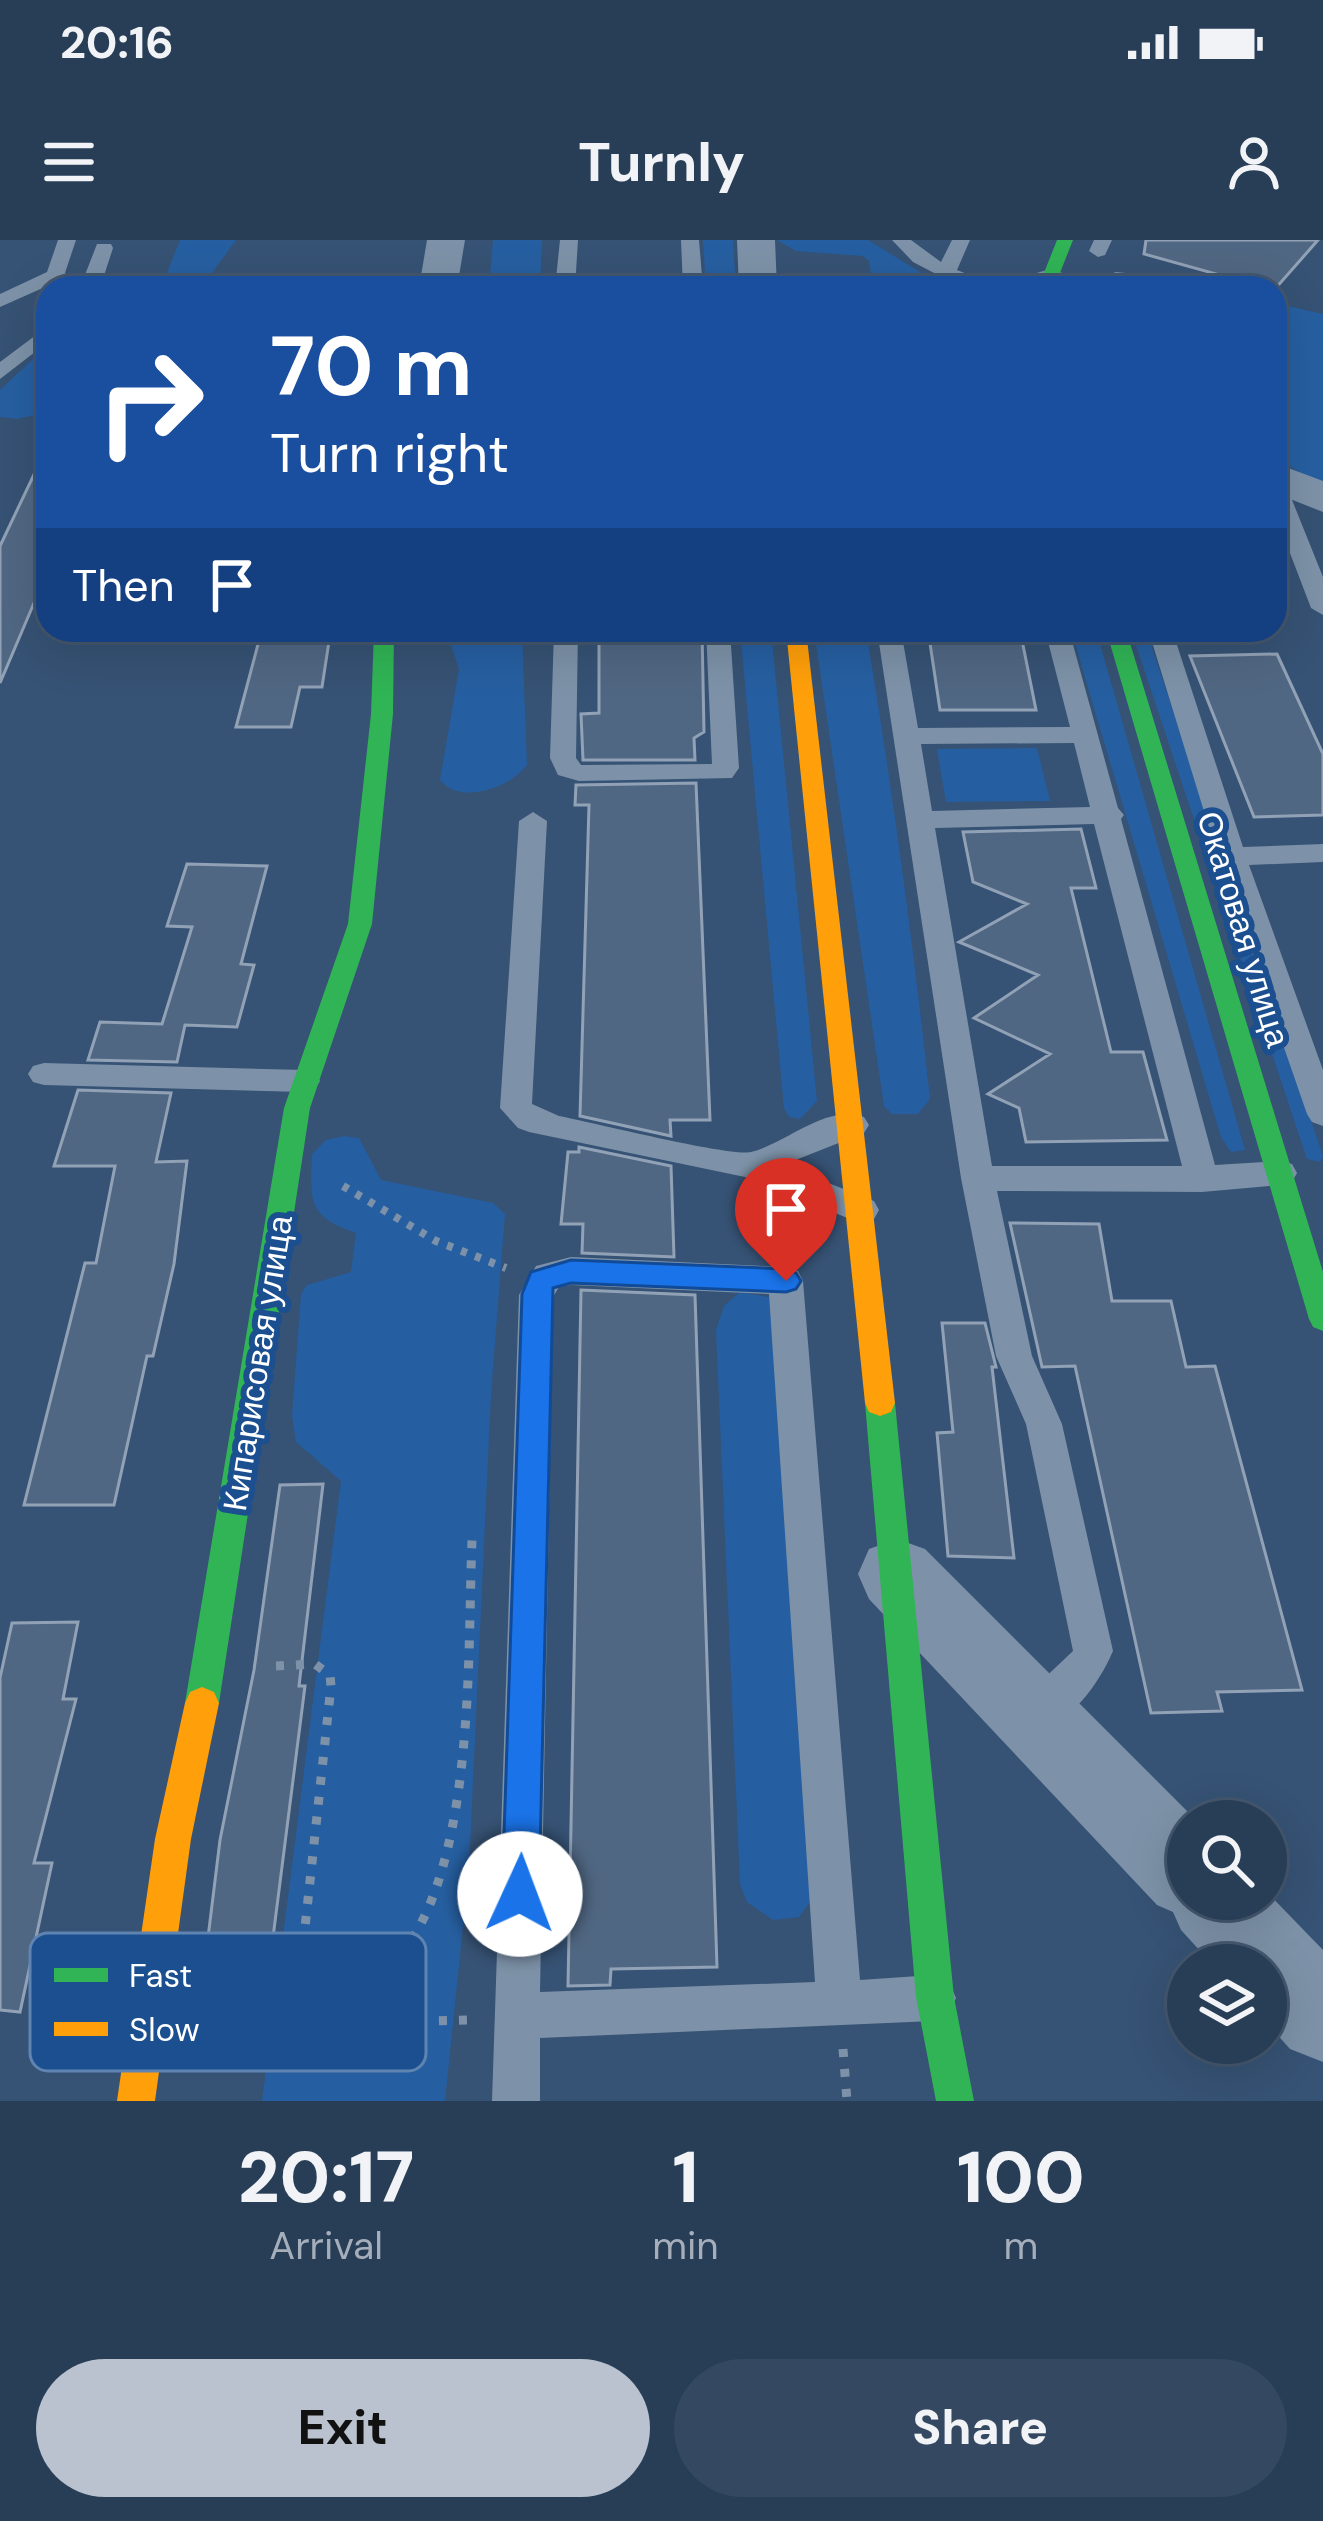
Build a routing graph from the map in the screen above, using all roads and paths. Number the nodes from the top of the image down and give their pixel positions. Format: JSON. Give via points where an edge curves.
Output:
{"nodes":[{"id":1,"x":68,"y":240,"type":"edge"},
{"id":2,"x":446,"y":240,"type":"edge"},
{"id":3,"x":568,"y":240,"type":"edge"},
{"id":4,"x":690,"y":240,"type":"edge"},
{"id":5,"x":756,"y":240,"type":"edge"},
{"id":6,"x":902,"y":240,"type":"edge"},
{"id":7,"x":961,"y":240,"type":"edge"},
{"id":8,"x":1065,"y":240,"type":"edge"},
{"id":9,"x":104,"y":248,"type":"dead end"},
{"id":10,"x":1078,"y":273,"type":"edge"},
{"id":11,"x":56,"y":275,"type":"edge"},
{"id":12,"x":94,"y":276,"type":"edge"},
{"id":13,"x":440,"y":276,"type":"edge"},
{"id":14,"x":566,"y":276,"type":"edge"},
{"id":15,"x":692,"y":276,"type":"edge"},
{"id":16,"x":758,"y":276,"type":"edge"},
{"id":17,"x":937,"y":276,"type":"edge"},
{"id":18,"x":944,"y":276,"type":"edge"},
{"id":19,"x":36,"y":284,"type":"edge"},
{"id":20,"x":0,"y":301,"type":"edge"},
{"id":21,"x":36,"y":342,"type":"edge"},
{"id":22,"x":0,"y":374,"type":"edge"},
{"id":23,"x":1287,"y":485,"type":"edge"},
{"id":24,"x":1323,"y":497,"type":"edge"},
{"id":25,"x":1287,"y":513,"type":"edge"},
{"id":26,"x":1323,"y":608,"type":"edge"},
{"id":27,"x":384,"y":642,"type":"edge"},
{"id":28,"x":566,"y":642,"type":"edge"},
{"id":29,"x":719,"y":642,"type":"edge"},
{"id":30,"x":797,"y":642,"type":"edge"},
{"id":31,"x":891,"y":642,"type":"edge"},
{"id":32,"x":1061,"y":642,"type":"edge"},
{"id":33,"x":1120,"y":642,"type":"edge"},
{"id":34,"x":1164,"y":642,"type":"dead end"},
{"id":35,"x":1088,"y":735,"type":"junction"},
{"id":36,"x":907,"y":736,"type":"junction"},
{"id":37,"x":1110,"y":815,"type":"junction"},
{"id":38,"x":917,"y":820,"type":"junction"},
{"id":39,"x":533,"y":821,"type":"dead end"},
{"id":40,"x":1323,"y":854,"type":"edge"},
{"id":41,"x":1232,"y":857,"type":"junction"},
{"id":42,"x":44,"y":1074,"type":"dead end"},
{"id":43,"x":304,"y":1081,"type":"junction"},
{"id":44,"x":1323,"y":1114,"type":"edge"},
{"id":45,"x":854,"y":1125,"type":"junction"},
{"id":46,"x":289,"y":1157,"type":"junction"},
{"id":47,"x":750,"y":1166,"type":"junction"},
{"id":48,"x":978,"y":1178,"type":"junction"},
{"id":49,"x":1202,"y":1179,"type":"junction"},
{"id":50,"x":1297,"y":1193,"type":"edge"},
{"id":51,"x":862,"y":1210,"type":"junction"},
{"id":52,"x":542,"y":1280,"type":"junction"},
{"id":53,"x":1323,"y":1319,"type":"edge"},
{"id":54,"x":472,"y":1540,"type":"dead end"},
{"id":55,"x":897,"y":1574,"type":"junction"},
{"id":56,"x":209,"y":1669,"type":"junction"},
{"id":57,"x":1033,"y":1717,"type":"junction"},
{"id":58,"x":1167,"y":1853,"type":"edge"},
{"id":59,"x":1232,"y":1920,"type":"edge"},
{"id":60,"x":159,"y":1933,"type":"edge"},
{"id":61,"x":304,"y":1933,"type":"edge"},
{"id":62,"x":412,"y":1933,"type":"edge"},
{"id":63,"x":935,"y":1997,"type":"junction"},
{"id":64,"x":839,"y":2004,"type":"junction"},
{"id":65,"x":517,"y":2016,"type":"junction"},
{"id":66,"x":1323,"y":2016,"type":"edge"},
{"id":67,"x":426,"y":2018,"type":"edge"},
{"id":68,"x":140,"y":2071,"type":"edge"},
{"id":69,"x":136,"y":2101,"type":"edge"},
{"id":70,"x":516,"y":2101,"type":"edge"},
{"id":71,"x":956,"y":2101,"type":"edge"}],
"edges":[{"from":1,"to":11,"type":"lane"},
{"from":2,"to":13,"type":"street"},
{"from":3,"to":14,"type":"lane"},
{"from":4,"to":15,"type":"lane"},
{"from":5,"to":16,"type":"street"},
{"from":6,"to":17,"type":"lane"},
{"from":7,"to":18,"type":"lane"},
{"from":8,"to":10,"type":"street"},
{"from":9,"to":12,"type":"lane"},
{"from":19,"to":20,"type":"lane"},
{"from":21,"to":22,"type":"lane"},
{"from":23,"to":24,"type":"street"},
{"from":25,"to":26,"type":"lane"},
{"from":27,"to":43,"type":"street","name":"Кипарисовая улица","via":[[360,924]]},
{"from":28,"to":29,"type":"lane","via":[[563,758],[579,773],[726,768]]},
{"from":30,"to":45,"type":"street"},
{"from":31,"to":36,"type":"lane"},
{"from":32,"to":35,"type":"lane"},
{"from":33,"to":50,"type":"street","name":"Окатовая улица"},
{"from":34,"to":41,"type":"lane"},
{"from":35,"to":36,"type":"lane"},
{"from":35,"to":37,"type":"lane"},
{"from":36,"to":38,"type":"lane"},
{"from":37,"to":38,"type":"lane"},
{"from":37,"to":49,"type":"lane"},
{"from":38,"to":48,"type":"lane"},
{"from":39,"to":47,"type":"lane","via":[[516,1108],[559,1128]]},
{"from":40,"to":41,"type":"lane"},
{"from":41,"to":44,"type":"lane"},
{"from":42,"to":43,"type":"lane"},
{"from":43,"to":46,"type":"street","name":"Кипарисовая улица"},
{"from":45,"to":47,"type":"lane"},
{"from":45,"to":51,"type":"street"},
{"from":46,"to":52,"type":"path","via":[[436,1241]]},
{"from":46,"to":56,"type":"street","name":"Кипарисовая улица"},
{"from":47,"to":51,"type":"lane"},
{"from":48,"to":49,"type":"lane"},
{"from":48,"to":57,"type":"lane","via":[[1014,1356],[1044,1424],[1093,1651],[1084,1671]]},
{"from":49,"to":50,"type":"lane"},
{"from":50,"to":53,"type":"street","name":"Окатовая улица"},
{"from":51,"to":55,"type":"street"},
{"from":52,"to":64,"type":"lane","via":[[571,1271],[786,1281]]},
{"from":52,"to":65,"type":"lane"},
{"from":54,"to":62,"type":"path","via":[[456,1819],[433,1899]]},
{"from":55,"to":57,"type":"street"},
{"from":55,"to":63,"type":"street"},
{"from":56,"to":60,"type":"street","name":"Кипарисовая улица"},
{"from":56,"to":61,"type":"path","via":[[315,1664],[330,1675]]},
{"from":57,"to":58,"type":"street"},
{"from":59,"to":66,"type":"street"},
{"from":63,"to":64,"type":"lane"},
{"from":63,"to":71,"type":"street"},
{"from":64,"to":65,"type":"lane"},
{"from":65,"to":67,"type":"path"},
{"from":65,"to":70,"type":"lane"},
{"from":68,"to":69,"type":"street","name":"Кипарисовая улица"}]}
